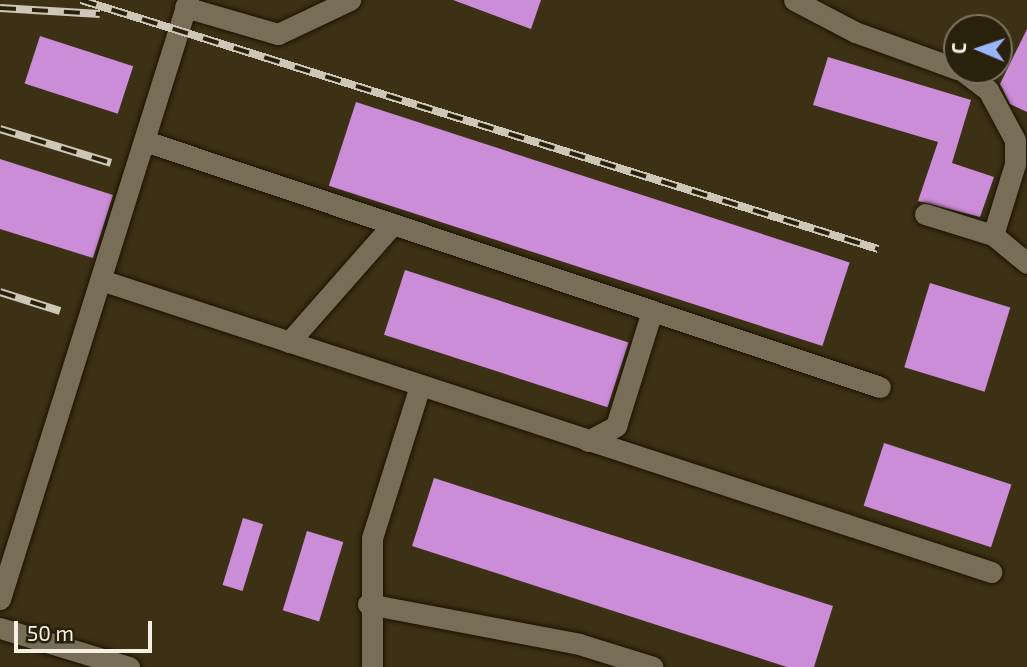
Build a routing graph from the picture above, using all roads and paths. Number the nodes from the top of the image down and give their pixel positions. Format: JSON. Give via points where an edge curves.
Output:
{"nodes":[{"id":1,"x":350,"y":0,"type":"edge"},
{"id":2,"x":794,"y":0,"type":"edge"},
{"id":3,"x":186,"y":4,"type":"edge"},
{"id":4,"x":943,"y":63,"type":"edge"},
{"id":5,"x":984,"y":84,"type":"edge"},
{"id":6,"x":145,"y":141,"type":"junction"},
{"id":7,"x":925,"y":214,"type":"dead end"},
{"id":8,"x":393,"y":224,"type":"junction"},
{"id":9,"x":993,"y":235,"type":"junction"},
{"id":10,"x":1027,"y":263,"type":"edge"},
{"id":11,"x":101,"y":279,"type":"junction"},
{"id":12,"x":652,"y":311,"type":"junction"},
{"id":13,"x":289,"y":342,"type":"junction"},
{"id":14,"x":420,"y":386,"type":"junction"},
{"id":15,"x":880,"y":387,"type":"dead end"},
{"id":16,"x":588,"y":440,"type":"junction"},
{"id":17,"x":5,"y":562,"type":"edge"},
{"id":18,"x":990,"y":572,"type":"dead end"},
{"id":19,"x":0,"y":599,"type":"edge"},
{"id":20,"x":368,"y":604,"type":"junction"},
{"id":21,"x":0,"y":628,"type":"edge"},
{"id":22,"x":129,"y":667,"type":"edge"},
{"id":23,"x":372,"y":667,"type":"edge"},
{"id":24,"x":653,"y":667,"type":"edge"}],
"edges":[{"from":1,"to":3,"type":"lane","via":[[278,34]]},
{"from":2,"to":4,"type":"lane","via":[[855,32]]},
{"from":3,"to":6,"type":"lane"},
{"from":5,"to":9,"type":"lane","via":[[1015,140]]},
{"from":6,"to":8,"type":"lane"},
{"from":6,"to":11,"type":"lane"},
{"from":7,"to":9,"type":"lane"},
{"from":8,"to":12,"type":"lane"},
{"from":8,"to":13,"type":"lane"},
{"from":9,"to":10,"type":"lane"},
{"from":11,"to":13,"type":"lane"},
{"from":11,"to":17,"type":"lane"},
{"from":12,"to":15,"type":"lane"},
{"from":12,"to":16,"type":"lane","via":[[616,426]]},
{"from":13,"to":14,"type":"lane"},
{"from":14,"to":16,"type":"lane"},
{"from":14,"to":20,"type":"lane","via":[[372,538]]},
{"from":16,"to":18,"type":"lane"},
{"from":17,"to":19,"type":"lane"},
{"from":20,"to":23,"type":"lane"},
{"from":20,"to":24,"type":"lane","via":[[579,644]]},
{"from":21,"to":22,"type":"lane"}]}
